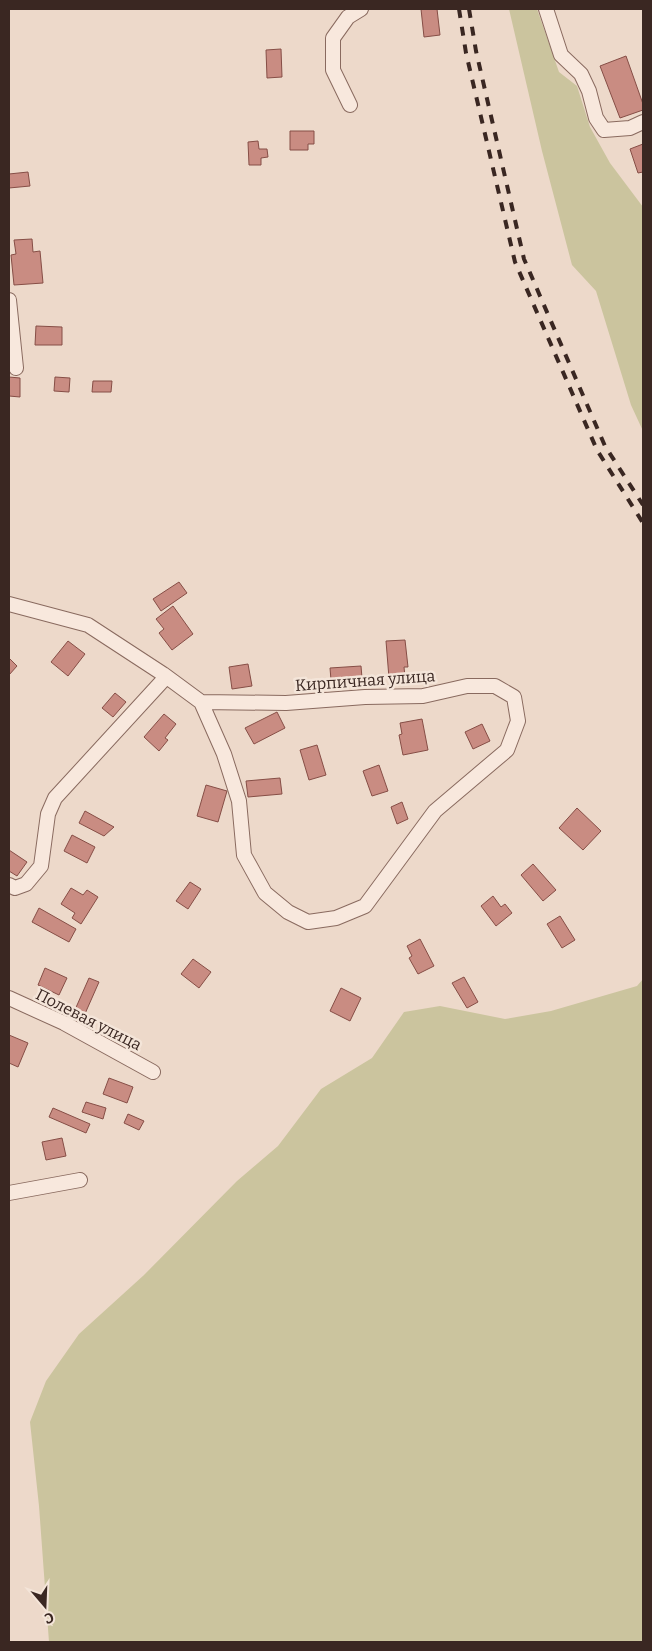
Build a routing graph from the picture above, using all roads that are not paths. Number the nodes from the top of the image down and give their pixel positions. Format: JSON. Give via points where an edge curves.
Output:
{"nodes":[{"id":1,"x":361,"y":9,"type":"edge"},
{"id":2,"x":546,"y":9,"type":"edge"},
{"id":3,"x":350,"y":105,"type":"dead end"},
{"id":4,"x":643,"y":122,"type":"edge"},
{"id":5,"x":9,"y":300,"type":"edge"},
{"id":6,"x":16,"y":368,"type":"dead end"},
{"id":7,"x":9,"y":604,"type":"edge"},
{"id":8,"x":166,"y":677,"type":"junction"},
{"id":9,"x":201,"y":702,"type":"junction"},
{"id":10,"x":9,"y":885,"type":"edge"},
{"id":11,"x":9,"y":998,"type":"edge"},
{"id":12,"x":153,"y":1072,"type":"dead end"},
{"id":13,"x":80,"y":1180,"type":"dead end"},
{"id":14,"x":9,"y":1194,"type":"edge"}],
"edges":[{"from":1,"to":3,"type":"street","via":[[348,17],[333,38],[333,70]]},
{"from":2,"to":4,"type":"street","via":[[561,55],[581,74],[596,118],[604,130],[630,128]]},
{"from":5,"to":6,"type":"street"},
{"from":7,"to":8,"type":"street","via":[[88,625]]},
{"from":8,"to":9,"type":"street"},
{"from":8,"to":10,"type":"street","via":[[55,798],[48,814],[41,866],[26,884],[15,888]]},
{"from":9,"to":9,"type":"street","name":"Кирпичная улица","via":[[224,754],[239,801],[244,855],[265,893],[288,912],[308,922],[336,918],[365,906],[436,811],[507,750],[518,721],[514,697],[495,686],[467,686],[423,696],[286,703]]},
{"from":11,"to":12,"type":"street","name":"Полевая улица","via":[[64,1023]]},
{"from":13,"to":14,"type":"street"}]}
